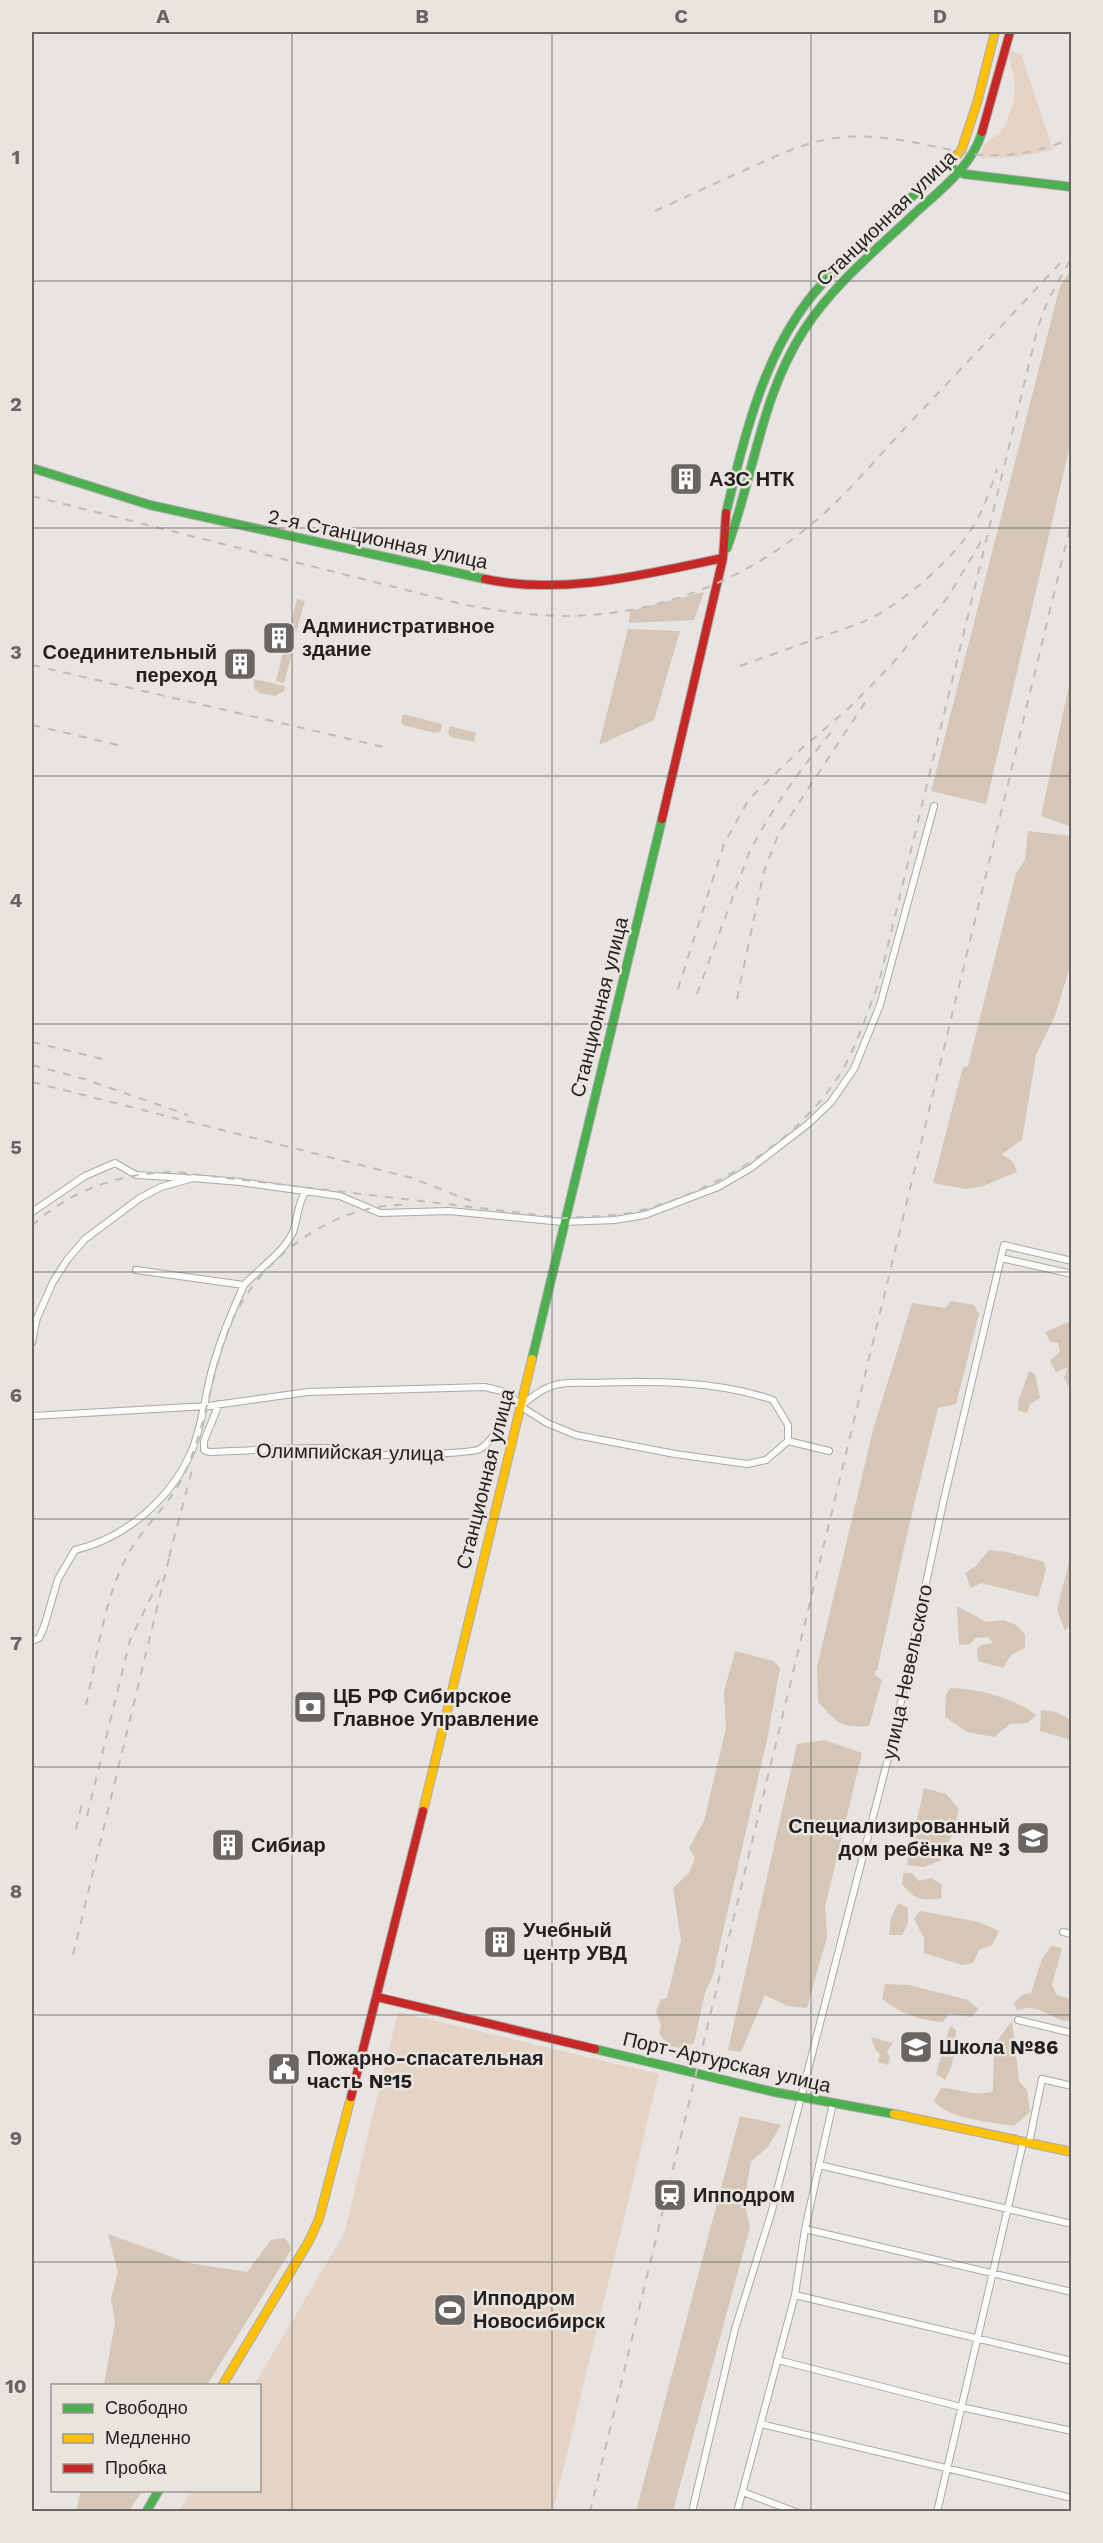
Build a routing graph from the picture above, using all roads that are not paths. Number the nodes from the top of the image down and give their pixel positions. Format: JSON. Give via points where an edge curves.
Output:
{"nodes":[{"id":1,"x":995,"y":32,"type":"edge"},
{"id":2,"x":1010,"y":32,"type":"edge"},
{"id":3,"x":947,"y":166,"type":"junction"},
{"id":4,"x":959,"y":172,"type":"junction"},
{"id":5,"x":1071,"y":187,"type":"edge"},
{"id":6,"x":32,"y":468,"type":"edge"},
{"id":7,"x":723,"y":558,"type":"junction"},
{"id":8,"x":934,"y":806,"type":"dead end"},
{"id":9,"x":193,"y":1178,"type":"junction"},
{"id":10,"x":306,"y":1191,"type":"junction"},
{"id":11,"x":32,"y":1212,"type":"edge"},
{"id":12,"x":563,"y":1222,"type":"junction"},
{"id":13,"x":1001,"y":1258,"type":"junction"},
{"id":14,"x":1071,"y":1261,"type":"edge"},
{"id":15,"x":136,"y":1270,"type":"dead end"},
{"id":16,"x":1071,"y":1274,"type":"edge"},
{"id":17,"x":244,"y":1285,"type":"junction"},
{"id":18,"x":32,"y":1342,"type":"edge"},
{"id":19,"x":509,"y":1393,"type":"junction"},
{"id":20,"x":219,"y":1404,"type":"junction"},
{"id":21,"x":204,"y":1406,"type":"junction"},
{"id":22,"x":520,"y":1406,"type":"junction"},
{"id":23,"x":32,"y":1416,"type":"edge"},
{"id":24,"x":788,"y":1441,"type":"junction"},
{"id":25,"x":829,"y":1451,"type":"dead end"},
{"id":26,"x":32,"y":1641,"type":"edge"},
{"id":27,"x":1063,"y":1932,"type":"dead end"},
{"id":28,"x":1071,"y":1935,"type":"edge"},
{"id":29,"x":377,"y":1997,"type":"junction"},
{"id":30,"x":1018,"y":2020,"type":"dead end"},
{"id":31,"x":1071,"y":2033,"type":"edge"},
{"id":32,"x":1071,"y":2086,"type":"edge"},
{"id":33,"x":801,"y":2097,"type":"junction"},
{"id":34,"x":833,"y":2103,"type":"junction"},
{"id":35,"x":1026,"y":2143,"type":"junction"},
{"id":36,"x":1071,"y":2152,"type":"edge"},
{"id":37,"x":819,"y":2165,"type":"junction"},
{"id":38,"x":1008,"y":2210,"type":"junction"},
{"id":39,"x":1071,"y":2224,"type":"edge"},
{"id":40,"x":805,"y":2229,"type":"junction"},
{"id":41,"x":992,"y":2274,"type":"junction"},
{"id":42,"x":1071,"y":2292,"type":"edge"},
{"id":43,"x":795,"y":2295,"type":"junction"},
{"id":44,"x":978,"y":2339,"type":"junction"},
{"id":45,"x":778,"y":2360,"type":"junction"},
{"id":46,"x":1071,"y":2361,"type":"edge"},
{"id":47,"x":223,"y":2384,"type":"edge"},
{"id":48,"x":961,"y":2407,"type":"junction"},
{"id":49,"x":761,"y":2424,"type":"junction"},
{"id":50,"x":1071,"y":2431,"type":"edge"},
{"id":51,"x":947,"y":2469,"type":"junction"},
{"id":52,"x":158,"y":2492,"type":"edge"},
{"id":53,"x":743,"y":2492,"type":"junction"},
{"id":54,"x":1071,"y":2498,"type":"edge"},
{"id":55,"x":146,"y":2511,"type":"edge"},
{"id":56,"x":692,"y":2511,"type":"edge"},
{"id":57,"x":737,"y":2511,"type":"edge"},
{"id":58,"x":796,"y":2511,"type":"edge"},
{"id":59,"x":937,"y":2511,"type":"edge"}],
"edges":[{"from":1,"to":3,"type":"main road","name":"Станционная улица","via":[[966,142]]},
{"from":2,"to":4,"type":"main road","name":"Станционная улица","via":[[978,147]]},
{"from":3,"to":4,"type":"main road"},
{"from":3,"to":7,"type":"main road","name":"Станционная улица","via":[[821,285],[791,327],[745,434],[725,517]]},
{"from":4,"to":5,"type":"main road"},
{"from":4,"to":7,"type":"main road","name":"Станционная улица","via":[[832,291],[802,331],[779,377],[758,435]]},
{"from":6,"to":7,"type":"main road","name":"2-я Станционная улица","via":[[150,505],[504,584],[592,584]]},
{"from":7,"to":12,"type":"main road","name":"Станционная улица"},
{"from":8,"to":12,"type":"street","via":[[880,1005],[854,1069],[831,1102],[751,1168],[718,1187],[645,1215]]},
{"from":9,"to":10,"type":"street"},
{"from":9,"to":11,"type":"street","via":[[136,1175],[115,1163],[85,1176]]},
{"from":9,"to":18,"type":"street","via":[[140,1198],[85,1239],[53,1282],[37,1318]]},
{"from":10,"to":12,"type":"street","via":[[340,1196],[380,1213],[449,1211]]},
{"from":10,"to":17,"type":"street","via":[[292,1232]]},
{"from":12,"to":22,"type":"main road","name":"Станционная улица"},
{"from":13,"to":14,"type":"street","name":"улица Невельского","via":[[1004,1245]]},
{"from":13,"to":16,"type":"street"},
{"from":13,"to":33,"type":"street","name":"улица Невельского","via":[[943,1503],[893,1740]]},
{"from":15,"to":17,"type":"street"},
{"from":17,"to":21,"type":"street","via":[[223,1333]]},
{"from":19,"to":20,"type":"street","via":[[454,1386],[308,1392]]},
{"from":19,"to":20,"type":"street","name":"Олимпийская улица","via":[[501,1420],[487,1443],[478,1450],[457,1454],[367,1454],[328,1448],[210,1452],[204,1450],[204,1441]]},
{"from":19,"to":22,"type":"street"},
{"from":20,"to":21,"type":"street"},
{"from":21,"to":23,"type":"street"},
{"from":21,"to":26,"type":"street","via":[[192,1449],[179,1475],[153,1508],[100,1544],[75,1550],[58,1579],[44,1628],[39,1638]]},
{"from":22,"to":24,"type":"street","via":[[576,1435],[747,1464],[766,1460]]},
{"from":22,"to":24,"type":"street","via":[[547,1387],[564,1384],[692,1384],[773,1400],[788,1425]]},
{"from":22,"to":29,"type":"main road","name":"Станционная улица"},
{"from":24,"to":25,"type":"street"},
{"from":27,"to":28,"type":"street"},
{"from":29,"to":33,"type":"main road","name":"Порт-Артурская улица"},
{"from":29,"to":47,"type":"main road","name":"Станционная улица","via":[[319,2219]]},
{"from":30,"to":31,"type":"street"},
{"from":32,"to":35,"type":"street","via":[[1042,2079]]},
{"from":33,"to":34,"type":"main road","name":"Порт-Артурская улица"},
{"from":33,"to":56,"type":"street","name":"улица Невельского","via":[[771,2214],[736,2323]]},
{"from":34,"to":35,"type":"main road","name":"Порт-Артурская улица"},
{"from":34,"to":37,"type":"street"},
{"from":35,"to":36,"type":"main road","name":"Порт-Артурская улица"},
{"from":35,"to":38,"type":"street"},
{"from":37,"to":38,"type":"street"},
{"from":37,"to":40,"type":"street"},
{"from":38,"to":39,"type":"street"},
{"from":38,"to":41,"type":"street"},
{"from":40,"to":41,"type":"street"},
{"from":40,"to":43,"type":"street"},
{"from":41,"to":42,"type":"street"},
{"from":41,"to":44,"type":"street"},
{"from":43,"to":44,"type":"street"},
{"from":43,"to":45,"type":"street"},
{"from":44,"to":46,"type":"street"},
{"from":44,"to":48,"type":"street"},
{"from":45,"to":48,"type":"street"},
{"from":45,"to":49,"type":"street"},
{"from":48,"to":50,"type":"street"},
{"from":48,"to":51,"type":"street"},
{"from":49,"to":51,"type":"street"},
{"from":49,"to":53,"type":"street"},
{"from":51,"to":54,"type":"street"},
{"from":51,"to":59,"type":"street"},
{"from":52,"to":55,"type":"main road"},
{"from":53,"to":57,"type":"street"},
{"from":53,"to":58,"type":"street"}]}
